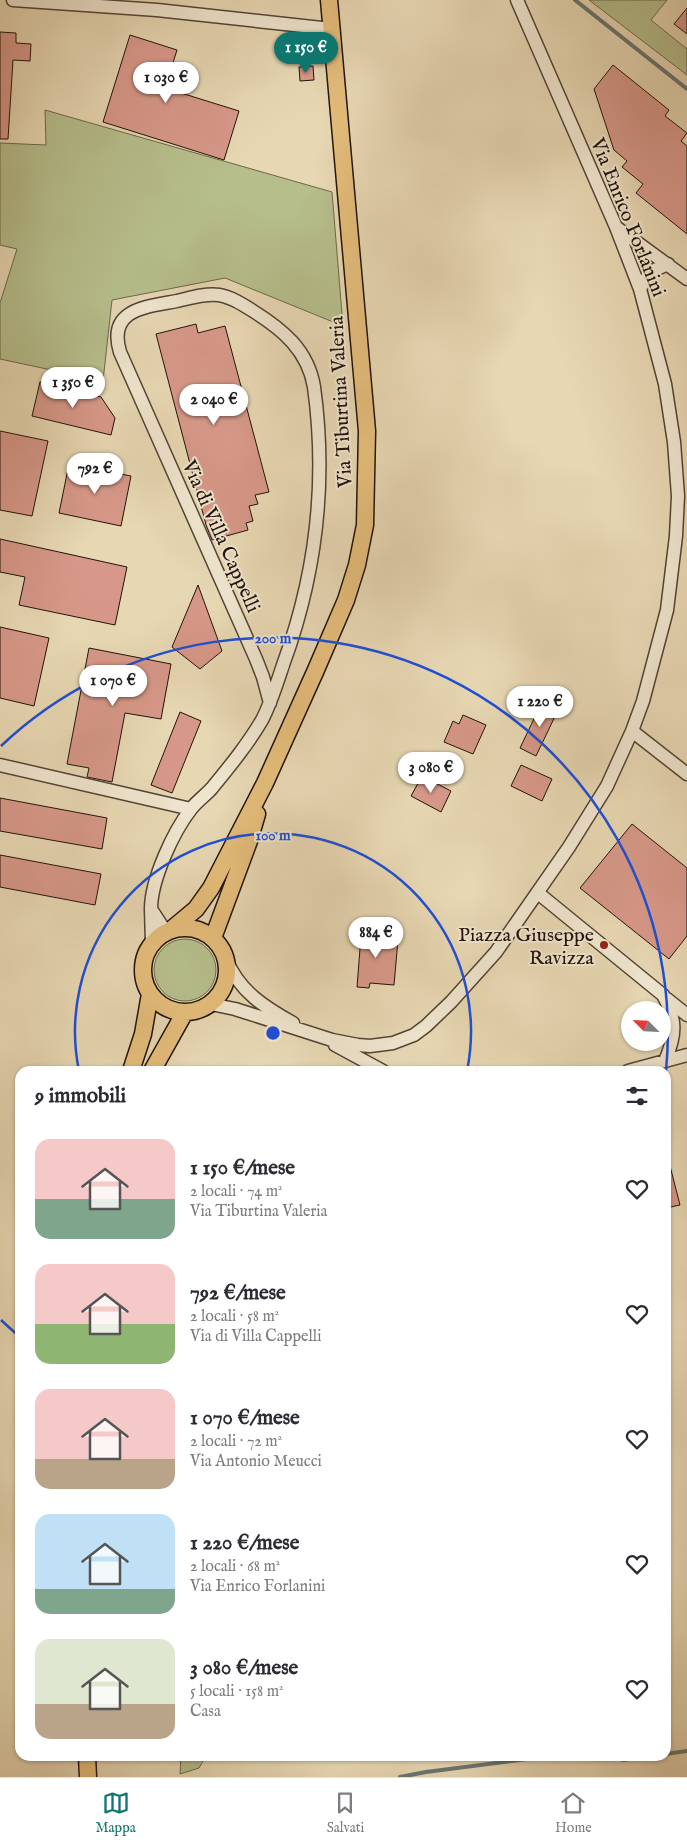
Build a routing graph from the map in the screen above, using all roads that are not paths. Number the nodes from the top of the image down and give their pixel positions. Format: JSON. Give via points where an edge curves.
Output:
{"nodes":[{"id":1,"x":14,"y":0,"type":"edge"},
{"id":2,"x":329,"y":0,"type":"edge"},
{"id":3,"x":517,"y":0,"type":"edge"},
{"id":4,"x":331,"y":29,"type":"junction"},
{"id":5,"x":616,"y":227,"type":"junction"},
{"id":6,"x":668,"y":264,"type":"junction"},
{"id":7,"x":687,"y":279,"type":"edge"},
{"id":8,"x":640,"y":289,"type":"junction"},
{"id":9,"x":270,"y":703,"type":"junction"},
{"id":10,"x":632,"y":732,"type":"junction"},
{"id":11,"x":0,"y":765,"type":"edge"},
{"id":12,"x":687,"y":774,"type":"edge"},
{"id":13,"x":265,"y":783,"type":"junction"},
{"id":14,"x":191,"y":809,"type":"junction"},
{"id":15,"x":538,"y":893,"type":"junction"},
{"id":16,"x":151,"y":909,"type":"junction"},
{"id":17,"x":169,"y":930,"type":"junction"},
{"id":18,"x":213,"y":938,"type":"junction"},
{"id":19,"x":152,"y":943,"type":"junction"},
{"id":20,"x":226,"y":959,"type":"junction"},
{"id":21,"x":150,"y":994,"type":"junction"},
{"id":22,"x":663,"y":995,"type":"junction"},
{"id":23,"x":210,"y":1004,"type":"junction"},
{"id":24,"x":185,"y":1012,"type":"junction"},
{"id":25,"x":687,"y":1015,"type":"edge"},
{"id":26,"x":323,"y":1038,"type":"junction"},
{"id":27,"x":687,"y":1055,"type":"edge"},
{"id":28,"x":665,"y":1061,"type":"junction"},
{"id":29,"x":133,"y":1066,"type":"edge"},
{"id":30,"x":155,"y":1066,"type":"edge"},
{"id":31,"x":374,"y":1066,"type":"edge"},
{"id":32,"x":646,"y":1066,"type":"edge"},
{"id":33,"x":86,"y":1761,"type":"edge"},
{"id":34,"x":88,"y":1777,"type":"edge"}],
"edges":[{"from":1,"to":4,"type":"street","via":[[157,10]]},
{"from":2,"to":4,"type":"main road","name":"Via Tiburtina Valeria"},
{"from":3,"to":5,"type":"street","name":"Via Enrico Forlanini"},
{"from":4,"to":13,"type":"main road","name":"Via Tiburtina Valeria","via":[[368,431],[365,525],[346,600]]},
{"from":5,"to":6,"type":"street"},
{"from":5,"to":8,"type":"street","name":"Via Enrico Forlanini"},
{"from":6,"to":7,"type":"street"},
{"from":6,"to":8,"type":"street","via":[[650,272]]},
{"from":8,"to":10,"type":"street","name":"Via Enrico Forlanini","via":[[665,384],[678,496],[667,610]]},
{"from":9,"to":9,"type":"street","name":"Via di Villa Cappelli","via":[[256,659],[120,352],[119,327],[128,314],[140,308],[202,295],[227,297],[240,302],[284,332],[300,351],[310,371],[320,461],[318,518],[299,613]]},
{"from":9,"to":14,"type":"street","via":[[230,765]]},
{"from":10,"to":12,"type":"street"},
{"from":10,"to":15,"type":"street","name":"Via Enrico Forlanini","via":[[597,803]]},
{"from":11,"to":14,"type":"street"},
{"from":13,"to":17,"type":"main road","name":"Via Tiburtina Valeria","via":[[211,888],[196,909]]},
{"from":13,"to":18,"type":"main road","name":"Via Tiburtina Valeria","via":[[249,841]]},
{"from":14,"to":16,"type":"street","via":[[161,865],[153,888]]},
{"from":15,"to":22,"type":"street"},
{"from":15,"to":26,"type":"street","name":"Via Enrico Forlanini","via":[[477,975],[438,1016],[414,1035],[393,1043],[370,1046]]},
{"from":16,"to":17,"type":"street"},
{"from":16,"to":19,"type":"street"},
{"from":17,"to":18,"type":"main road","via":[[194,928]]},
{"from":17,"to":19,"type":"main road"},
{"from":18,"to":20,"type":"main road"},
{"from":19,"to":21,"type":"main road","via":[[142,968]]},
{"from":20,"to":23,"type":"main road","via":[[225,984]]},
{"from":20,"to":26,"type":"street","via":[[249,994],[281,1016]]},
{"from":21,"to":24,"type":"main road","via":[[159,1004]]},
{"from":21,"to":29,"type":"main road","via":[[143,1034]]},
{"from":22,"to":25,"type":"street"},
{"from":22,"to":28,"type":"street","via":[[671,1011],[674,1032]]},
{"from":23,"to":24,"type":"main road"},
{"from":23,"to":26,"type":"street"},
{"from":24,"to":30,"type":"main road"},
{"from":26,"to":31,"type":"street"},
{"from":27,"to":28,"type":"street"},
{"from":28,"to":32,"type":"street"},
{"from":33,"to":34,"type":"main road"}]}
